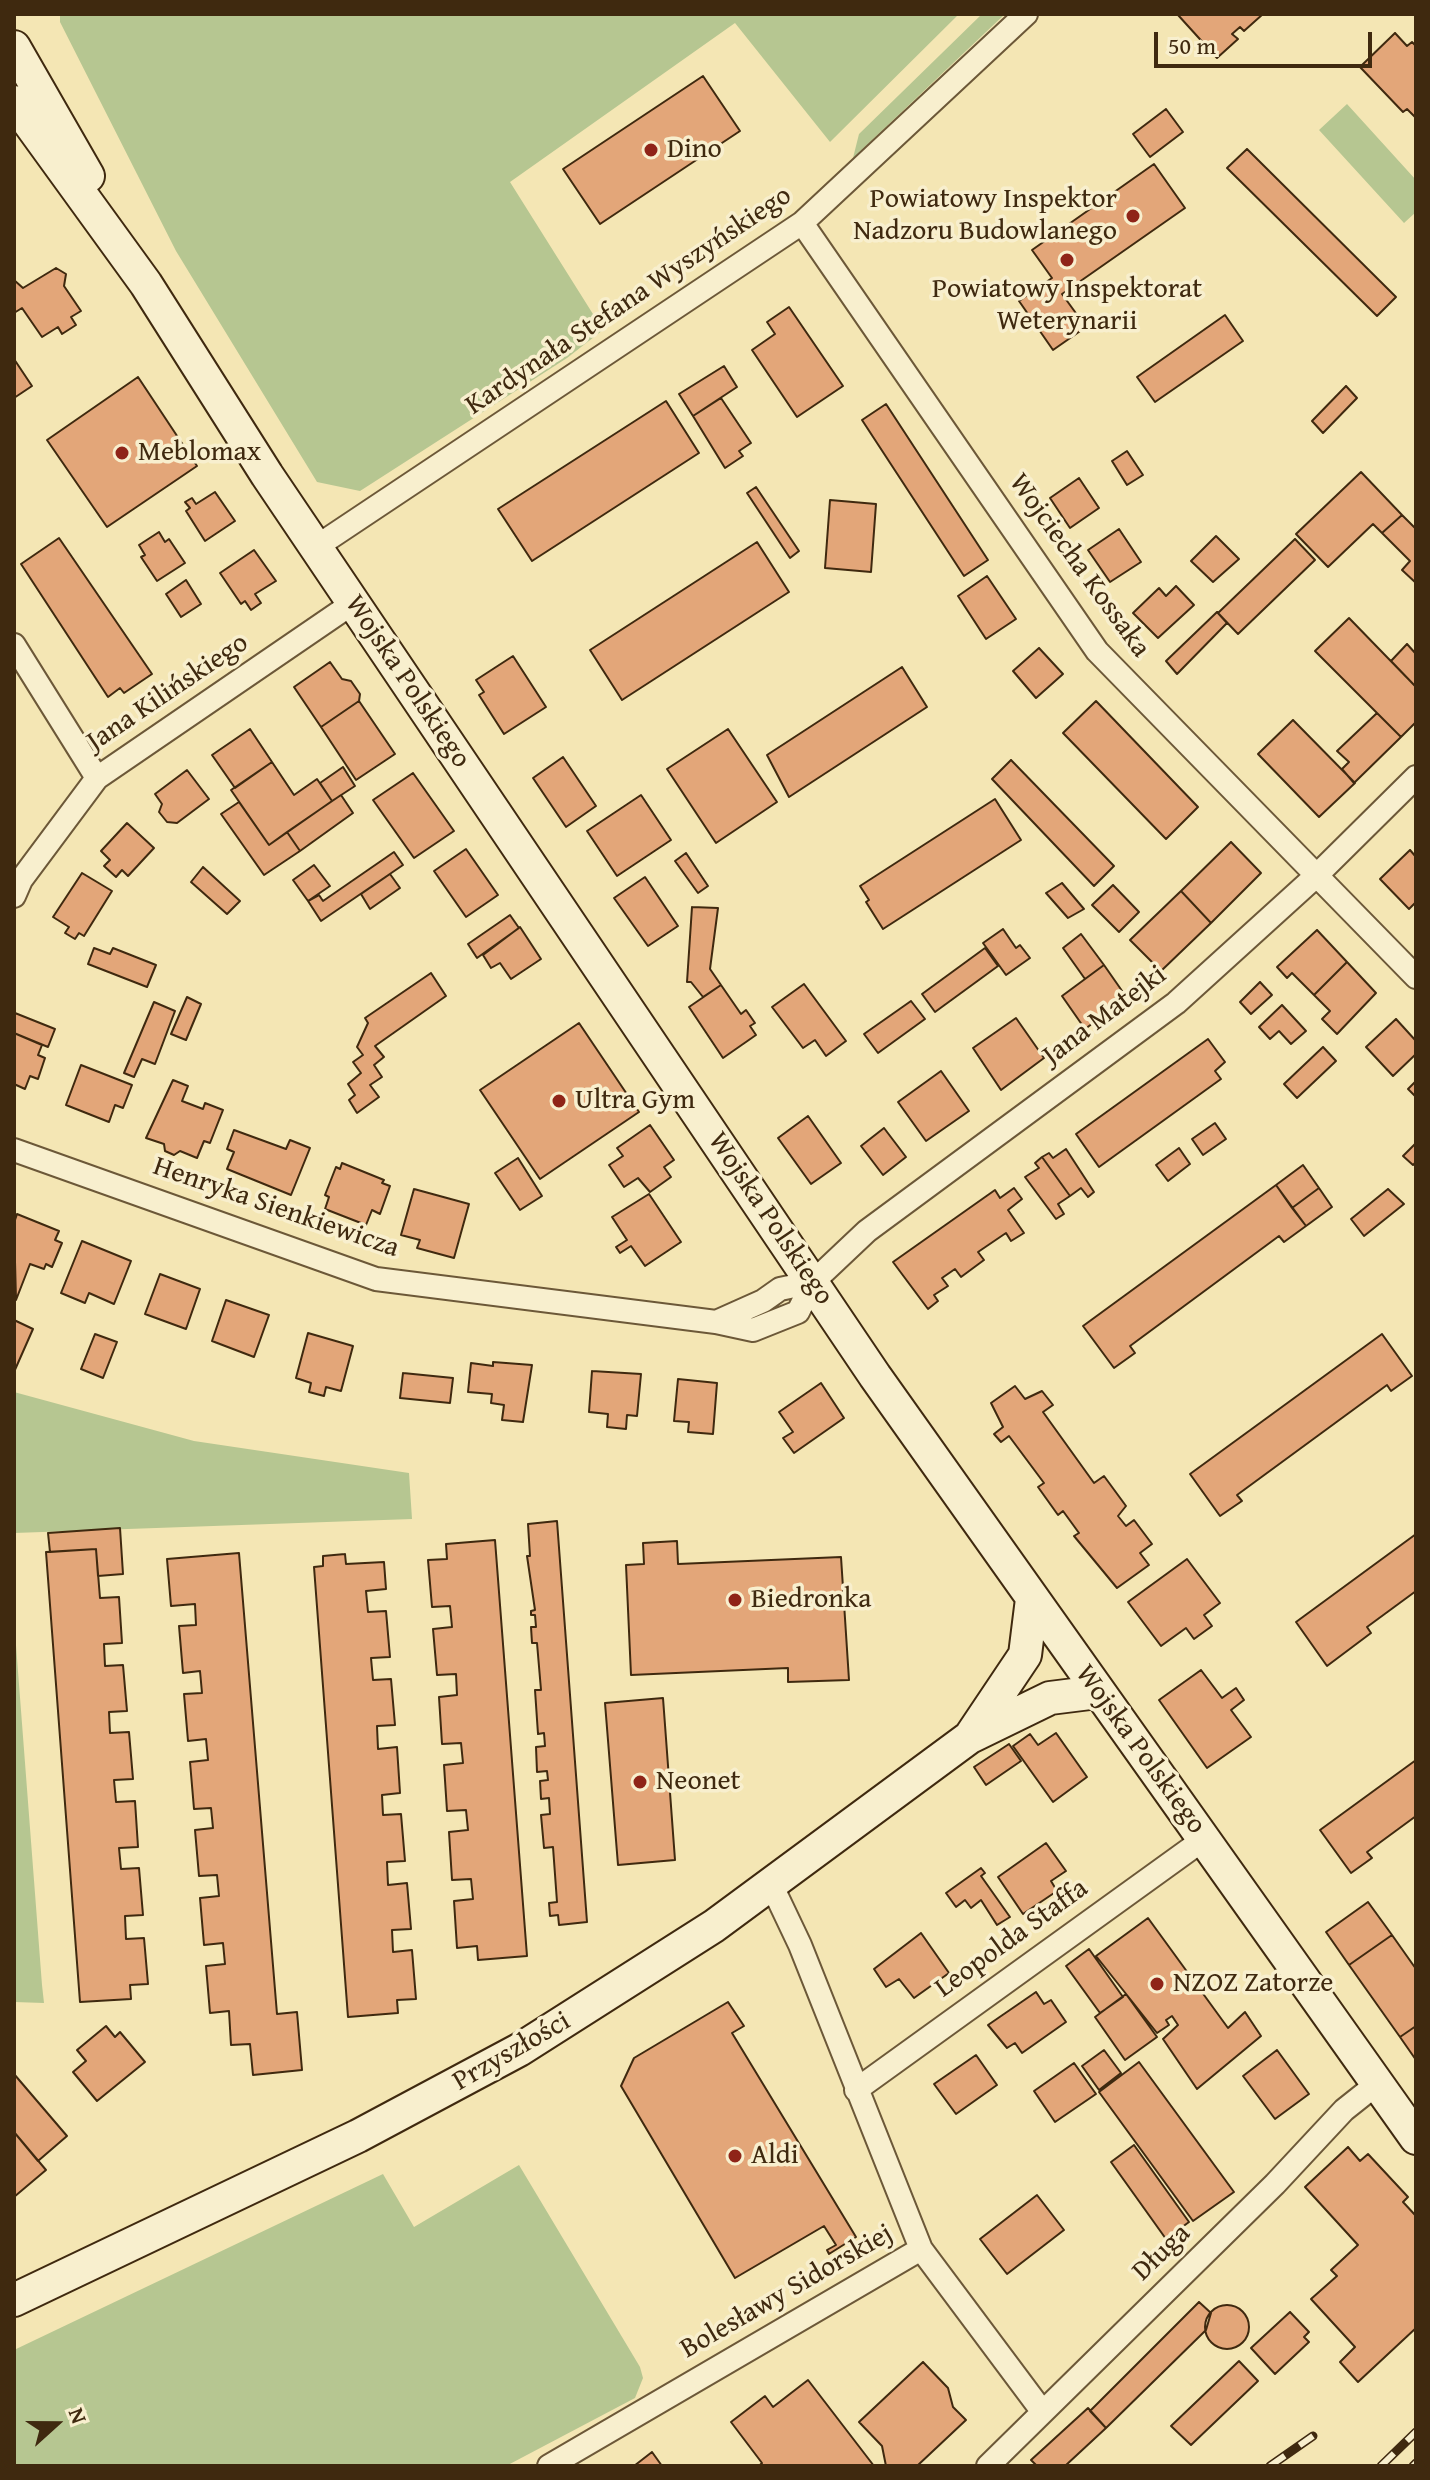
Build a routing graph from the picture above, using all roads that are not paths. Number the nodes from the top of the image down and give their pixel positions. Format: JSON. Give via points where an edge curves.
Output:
{"nodes":[{"id":1,"x":1026,"y":14,"type":"edge"},
{"id":2,"x":14,"y":47,"type":"edge"},
{"id":3,"x":14,"y":102,"type":"edge"},
{"id":4,"x":802,"y":223,"type":"junction"},
{"id":5,"x":146,"y":284,"type":"junction"},
{"id":6,"x":316,"y":547,"type":"junction"},
{"id":7,"x":353,"y":603,"type":"junction"},
{"id":8,"x":14,"y":645,"type":"edge"},
{"id":9,"x":1416,"y":777,"type":"edge"},
{"id":10,"x":97,"y":778,"type":"junction"},
{"id":11,"x":1316,"y":876,"type":"junction"},
{"id":12,"x":14,"y":896,"type":"edge"},
{"id":13,"x":1416,"y":977,"type":"edge"},
{"id":14,"x":14,"y":1150,"type":"edge"},
{"id":15,"x":813,"y":1282,"type":"junction"},
{"id":16,"x":1032,"y":1599,"type":"junction"},
{"id":17,"x":1098,"y":1692,"type":"junction"},
{"id":18,"x":970,"y":1737,"type":"junction"},
{"id":19,"x":1204,"y":1839,"type":"junction"},
{"id":20,"x":771,"y":1884,"type":"junction"},
{"id":21,"x":1378,"y":2083,"type":"junction"},
{"id":22,"x":856,"y":2090,"type":"junction"},
{"id":23,"x":1416,"y":2138,"type":"edge"},
{"id":24,"x":921,"y":2249,"type":"junction"},
{"id":25,"x":14,"y":2300,"type":"edge"},
{"id":26,"x":1042,"y":2411,"type":"junction"},
{"id":27,"x":549,"y":2466,"type":"edge"},
{"id":28,"x":988,"y":2466,"type":"edge"}],
"edges":[{"from":1,"to":4,"type":"street","name":"Kardynała Stefana Wyszyńskiego"},
{"from":2,"to":5,"type":"street","name":"Wojska Polskiego"},
{"from":3,"to":5,"type":"street","name":"Wojska Polskiego"},
{"from":4,"to":6,"type":"street","name":"Kardynała Stefana Wyszyńskiego"},
{"from":4,"to":11,"type":"street","name":"Wojciecha Kossaka","via":[[1097,651]]},
{"from":5,"to":6,"type":"street","name":"Wojska Polskiego"},
{"from":6,"to":7,"type":"street","name":"Wojska Polskiego"},
{"from":7,"to":10,"type":"street","name":"Jana Kilińskiego"},
{"from":7,"to":15,"type":"street","name":"Wojska Polskiego"},
{"from":8,"to":10,"type":"street"},
{"from":9,"to":11,"type":"street","name":"Jana Matejki"},
{"from":10,"to":12,"type":"street","name":"Jana Kilińskiego"},
{"from":11,"to":13,"type":"street","name":"Wojciecha Kossaka"},
{"from":11,"to":15,"type":"street","name":"Jana Matejki","via":[[1176,1003],[867,1231]]},
{"from":14,"to":15,"type":"street","name":"Henryka Sienkiewicza","via":[[376,1279],[716,1322],[780,1289]]},
{"from":15,"to":16,"type":"street","name":"Wojska Polskiego"},
{"from":16,"to":17,"type":"street","name":"Wojska Polskiego"},
{"from":16,"to":18,"type":"street","name":"Przyszłości","via":[[1025,1655]]},
{"from":17,"to":18,"type":"street","name":"Przyszłości","via":[[1050,1698]]},
{"from":17,"to":19,"type":"street","name":"Wojska Polskiego"},
{"from":18,"to":20,"type":"street","name":"Przyszłości"},
{"from":19,"to":21,"type":"street","name":"Wojska Polskiego"},
{"from":19,"to":22,"type":"street","name":"Leopolda Staffa"},
{"from":20,"to":22,"type":"street","name":"Bolesławy Sidorskiej"},
{"from":20,"to":25,"type":"street","name":"Przyszłości","via":[[592,2005],[440,2094]]},
{"from":21,"to":23,"type":"street","name":"Wojska Polskiego"},
{"from":21,"to":26,"type":"street","name":"Długa","via":[[1344,2110]]},
{"from":22,"to":24,"type":"street","name":"Bolesławy Sidorskiej"},
{"from":24,"to":26,"type":"street"},
{"from":24,"to":27,"type":"street","name":"Bolesławy Sidorskiej"},
{"from":26,"to":28,"type":"street","name":"Długa"}]}
